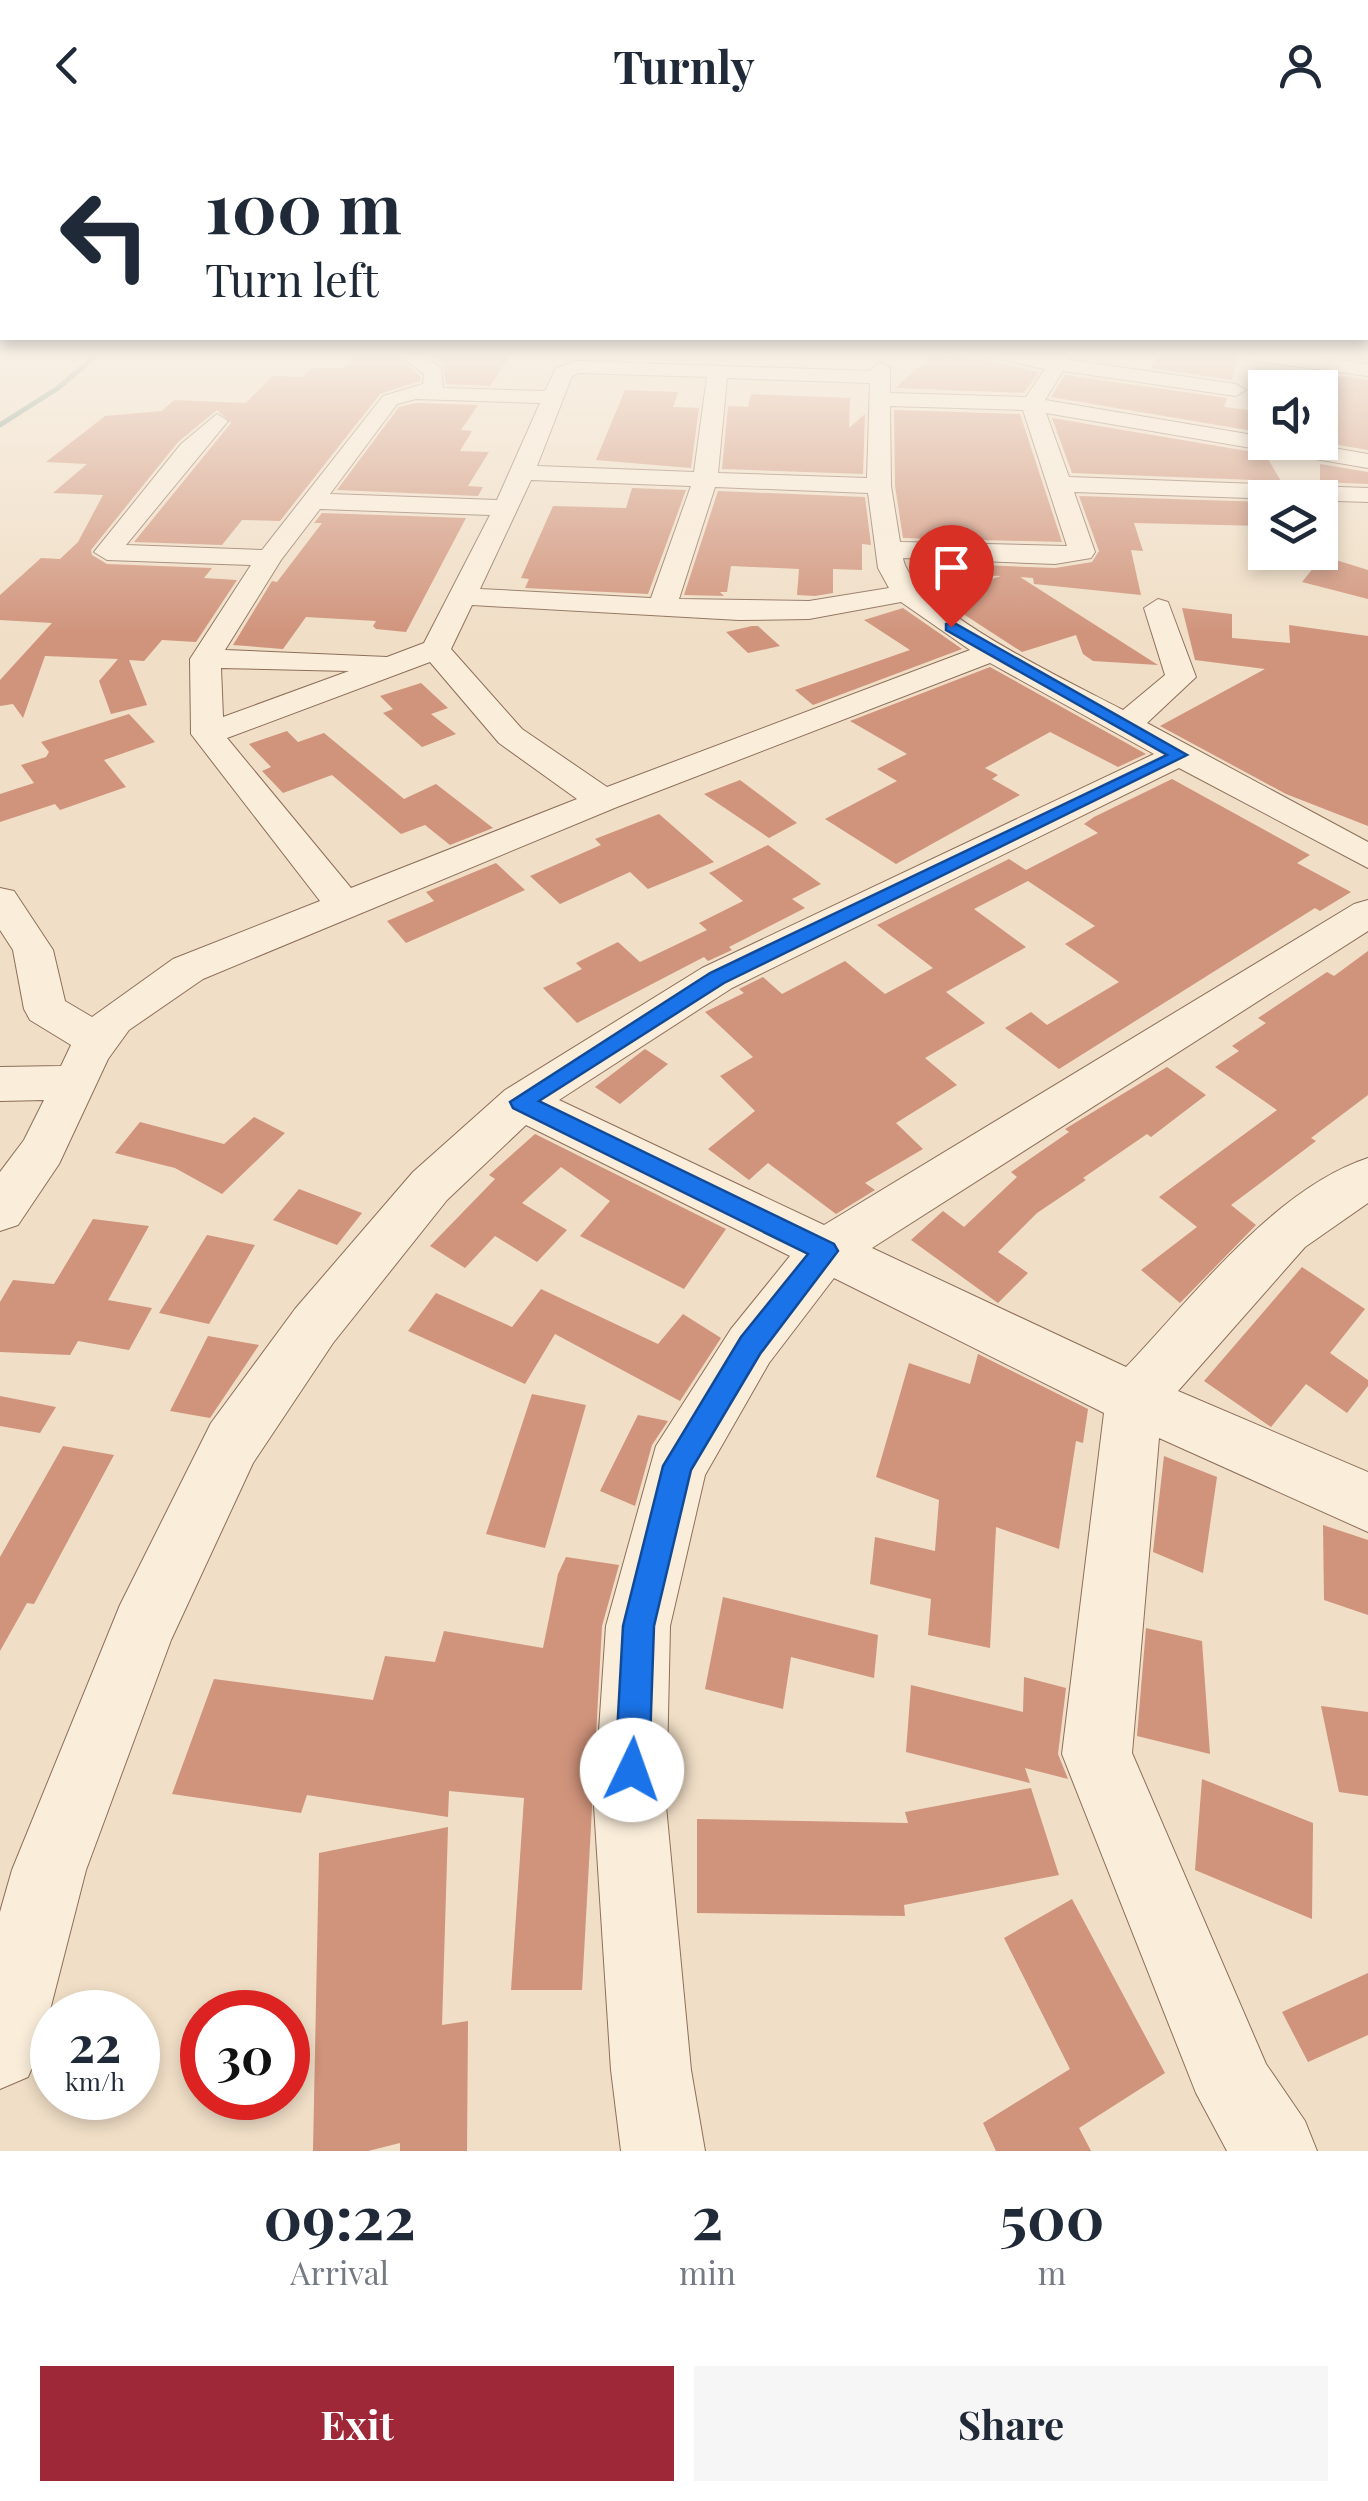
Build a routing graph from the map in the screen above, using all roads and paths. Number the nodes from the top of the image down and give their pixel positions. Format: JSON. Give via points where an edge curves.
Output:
{"nodes":[{"id":1,"x":189,"y":448,"type":"edge"},
{"id":2,"x":354,"y":448,"type":"edge"},
{"id":3,"x":531,"y":448,"type":"edge"},
{"id":4,"x":708,"y":448,"type":"edge"},
{"id":5,"x":879,"y":448,"type":"edge"},
{"id":6,"x":1047,"y":448,"type":"edge"},
{"id":7,"x":1331,"y":448,"type":"edge"},
{"id":8,"x":1368,"y":461,"type":"edge"},
{"id":9,"x":523,"y":473,"type":"junction"},
{"id":10,"x":704,"y":480,"type":"junction"},
{"id":11,"x":1059,"y":484,"type":"junction"},
{"id":12,"x":879,"y":486,"type":"junction"},
{"id":13,"x":1368,"y":494,"type":"edge"},
{"id":14,"x":314,"y":501,"type":"junction"},
{"id":15,"x":504,"y":508,"type":"junction"},
{"id":16,"x":888,"y":549,"type":"junction"},
{"id":17,"x":269,"y":558,"type":"junction"},
{"id":18,"x":906,"y":592,"type":"junction"},
{"id":19,"x":462,"y":596,"type":"junction"},
{"id":20,"x":662,"y":608,"type":"junction"},
{"id":21,"x":1158,"y":608,"type":"dead end"},
{"id":22,"x":992,"y":652,"type":"junction"},
{"id":23,"x":422,"y":656,"type":"junction"},
{"id":24,"x":205,"y":659,"type":"junction"},
{"id":25,"x":1125,"y":726,"type":"junction"},
{"id":26,"x":207,"y":734,"type":"junction"},
{"id":27,"x":1179,"y":755,"type":"junction"},
{"id":28,"x":605,"y":800,"type":"junction"},
{"id":29,"x":1368,"y":857,"type":"edge"},
{"id":30,"x":0,"y":900,"type":"edge"},
{"id":31,"x":344,"y":904,"type":"junction"},
{"id":32,"x":1368,"y":913,"type":"edge"},
{"id":33,"x":98,"y":1041,"type":"junction"},
{"id":34,"x":76,"y":1082,"type":"junction"},
{"id":35,"x":0,"y":1084,"type":"edge"},
{"id":36,"x":521,"y":1102,"type":"junction"},
{"id":37,"x":1368,"y":1176,"type":"edge"},
{"id":38,"x":0,"y":1211,"type":"edge"},
{"id":39,"x":826,"y":1251,"type":"junction"},
{"id":40,"x":1134,"y":1399,"type":"junction"},
{"id":41,"x":1368,"y":1502,"type":"edge"},
{"id":42,"x":0,"y":2049,"type":"edge"},
{"id":43,"x":663,"y":2151,"type":"edge"},
{"id":44,"x":1275,"y":2151,"type":"edge"}],
"edges":[{"from":1,"to":17,"type":"street","via":[[106,552]]},
{"from":2,"to":14,"type":"street"},
{"from":3,"to":9,"type":"street"},
{"from":4,"to":10,"type":"street"},
{"from":5,"to":12,"type":"street"},
{"from":6,"to":11,"type":"street"},
{"from":7,"to":8,"type":"street"},
{"from":9,"to":10,"type":"street"},
{"from":9,"to":15,"type":"street"},
{"from":10,"to":12,"type":"street"},
{"from":10,"to":20,"type":"street"},
{"from":11,"to":13,"type":"street"},
{"from":11,"to":16,"type":"street","via":[[1082,552]]},
{"from":12,"to":16,"type":"street"},
{"from":14,"to":15,"type":"street"},
{"from":14,"to":17,"type":"street"},
{"from":15,"to":19,"type":"street"},
{"from":16,"to":18,"type":"street"},
{"from":17,"to":24,"type":"street"},
{"from":18,"to":20,"type":"street","via":[[809,610]]},
{"from":18,"to":22,"type":"street"},
{"from":19,"to":20,"type":"street"},
{"from":19,"to":23,"type":"street"},
{"from":21,"to":25,"type":"street","via":[[1181,677]]},
{"from":22,"to":25,"type":"street"},
{"from":22,"to":28,"type":"street"},
{"from":23,"to":24,"type":"street"},
{"from":23,"to":26,"type":"street"},
{"from":23,"to":28,"type":"street","via":[[519,748]]},
{"from":24,"to":26,"type":"street"},
{"from":25,"to":27,"type":"street"},
{"from":26,"to":31,"type":"street"},
{"from":27,"to":29,"type":"street"},
{"from":27,"to":36,"type":"street","via":[[717,978]]},
{"from":28,"to":31,"type":"street"},
{"from":30,"to":33,"type":"street","via":[[33,950],[45,1009]]},
{"from":31,"to":33,"type":"street","via":[[188,969],[142,996]]},
{"from":32,"to":39,"type":"street"},
{"from":33,"to":34,"type":"street"},
{"from":34,"to":35,"type":"street"},
{"from":34,"to":38,"type":"street","via":[[42,1152]]},
{"from":36,"to":39,"type":"street"},
{"from":36,"to":42,"type":"street","via":[[430,1186],[369,1256],[232,1444],[143,1628],[48,1870]]},
{"from":37,"to":40,"type":"street","via":[[1287,1232]]},
{"from":39,"to":40,"type":"street"},
{"from":39,"to":43,"type":"street","via":[[750,1346],[678,1466],[638,1626],[630,1806]]},
{"from":40,"to":41,"type":"street"},
{"from":40,"to":44,"type":"street","via":[[1097,1754],[1237,2094]]}]}
